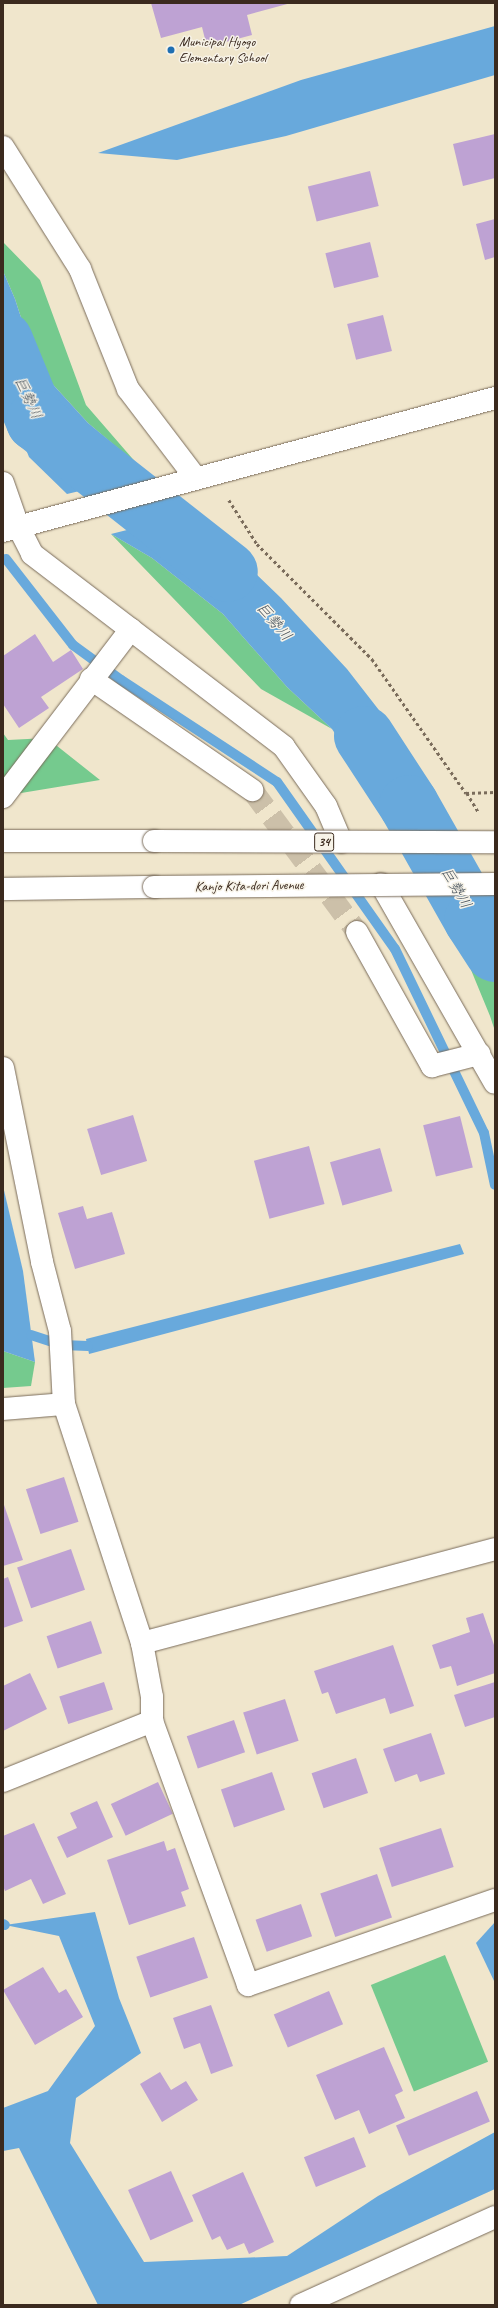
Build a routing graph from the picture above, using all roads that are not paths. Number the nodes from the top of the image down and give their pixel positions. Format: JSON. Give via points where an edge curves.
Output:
{"nodes":[{"id":1,"x":3,"y":147,"type":"edge"},
{"id":2,"x":495,"y":398,"type":"edge"},
{"id":3,"x":195,"y":477,"type":"junction"},
{"id":4,"x":3,"y":483,"type":"edge"},
{"id":5,"x":11,"y":528,"type":"edge"},
{"id":6,"x":131,"y":629,"type":"junction"},
{"id":7,"x":91,"y":679,"type":"junction"},
{"id":8,"x":252,"y":790,"type":"tunnel mouth"},
{"id":9,"x":3,"y":797,"type":"edge"},
{"id":10,"x":3,"y":841,"type":"edge"},
{"id":11,"x":341,"y":842,"type":"junction"},
{"id":12,"x":495,"y":842,"type":"edge"},
{"id":13,"x":382,"y":884,"type":"junction"},
{"id":14,"x":495,"y":884,"type":"edge"},
{"id":15,"x":3,"y":889,"type":"edge"},
{"id":16,"x":357,"y":932,"type":"tunnel mouth"},
{"id":17,"x":479,"y":1054,"type":"junction"},
{"id":18,"x":3,"y":1068,"type":"edge"},
{"id":19,"x":495,"y":1083,"type":"edge"},
{"id":20,"x":64,"y":1404,"type":"junction"},
{"id":21,"x":3,"y":1409,"type":"edge"},
{"id":22,"x":495,"y":1550,"type":"edge"},
{"id":23,"x":142,"y":1643,"type":"junction"},
{"id":24,"x":152,"y":1722,"type":"junction"},
{"id":25,"x":3,"y":1781,"type":"edge"},
{"id":26,"x":495,"y":1900,"type":"edge"},
{"id":27,"x":495,"y":2217,"type":"edge"},
{"id":28,"x":301,"y":2305,"type":"edge"}],
"edges":[{"from":1,"to":3,"type":"main road","via":[[80,269],[128,389]]},
{"from":2,"to":3,"type":"main road"},
{"from":3,"to":5,"type":"main road"},
{"from":4,"to":5,"type":"main road"},
{"from":5,"to":6,"type":"main road","via":[[32,554]]},
{"from":6,"to":7,"type":"main road"},
{"from":6,"to":11,"type":"main road","via":[[284,747],[326,806]]},
{"from":7,"to":8,"type":"main road"},
{"from":7,"to":9,"type":"main road"},
{"from":10,"to":11,"type":"main road","number":"34","bridge":true},
{"from":11,"to":12,"type":"main road","number":"34","bridge":true},
{"from":13,"to":14,"type":"main road","name":"Kanjo Kita-dori Avenue","bridge":true},
{"from":13,"to":15,"type":"main road","name":"Kanjo Kita-dori Avenue","bridge":true},
{"from":13,"to":17,"type":"main road"},
{"from":16,"to":17,"type":"main road","via":[[432,1066]]},
{"from":17,"to":19,"type":"main road"},
{"from":18,"to":20,"type":"main road","via":[[42,1262],[60,1332]]},
{"from":20,"to":21,"type":"main road"},
{"from":20,"to":23,"type":"main road"},
{"from":22,"to":23,"type":"main road"},
{"from":23,"to":24,"type":"main road","via":[[152,1697]]},
{"from":24,"to":25,"type":"main road"},
{"from":24,"to":26,"type":"main road","via":[[248,1985]]},
{"from":27,"to":28,"type":"main road"}]}
